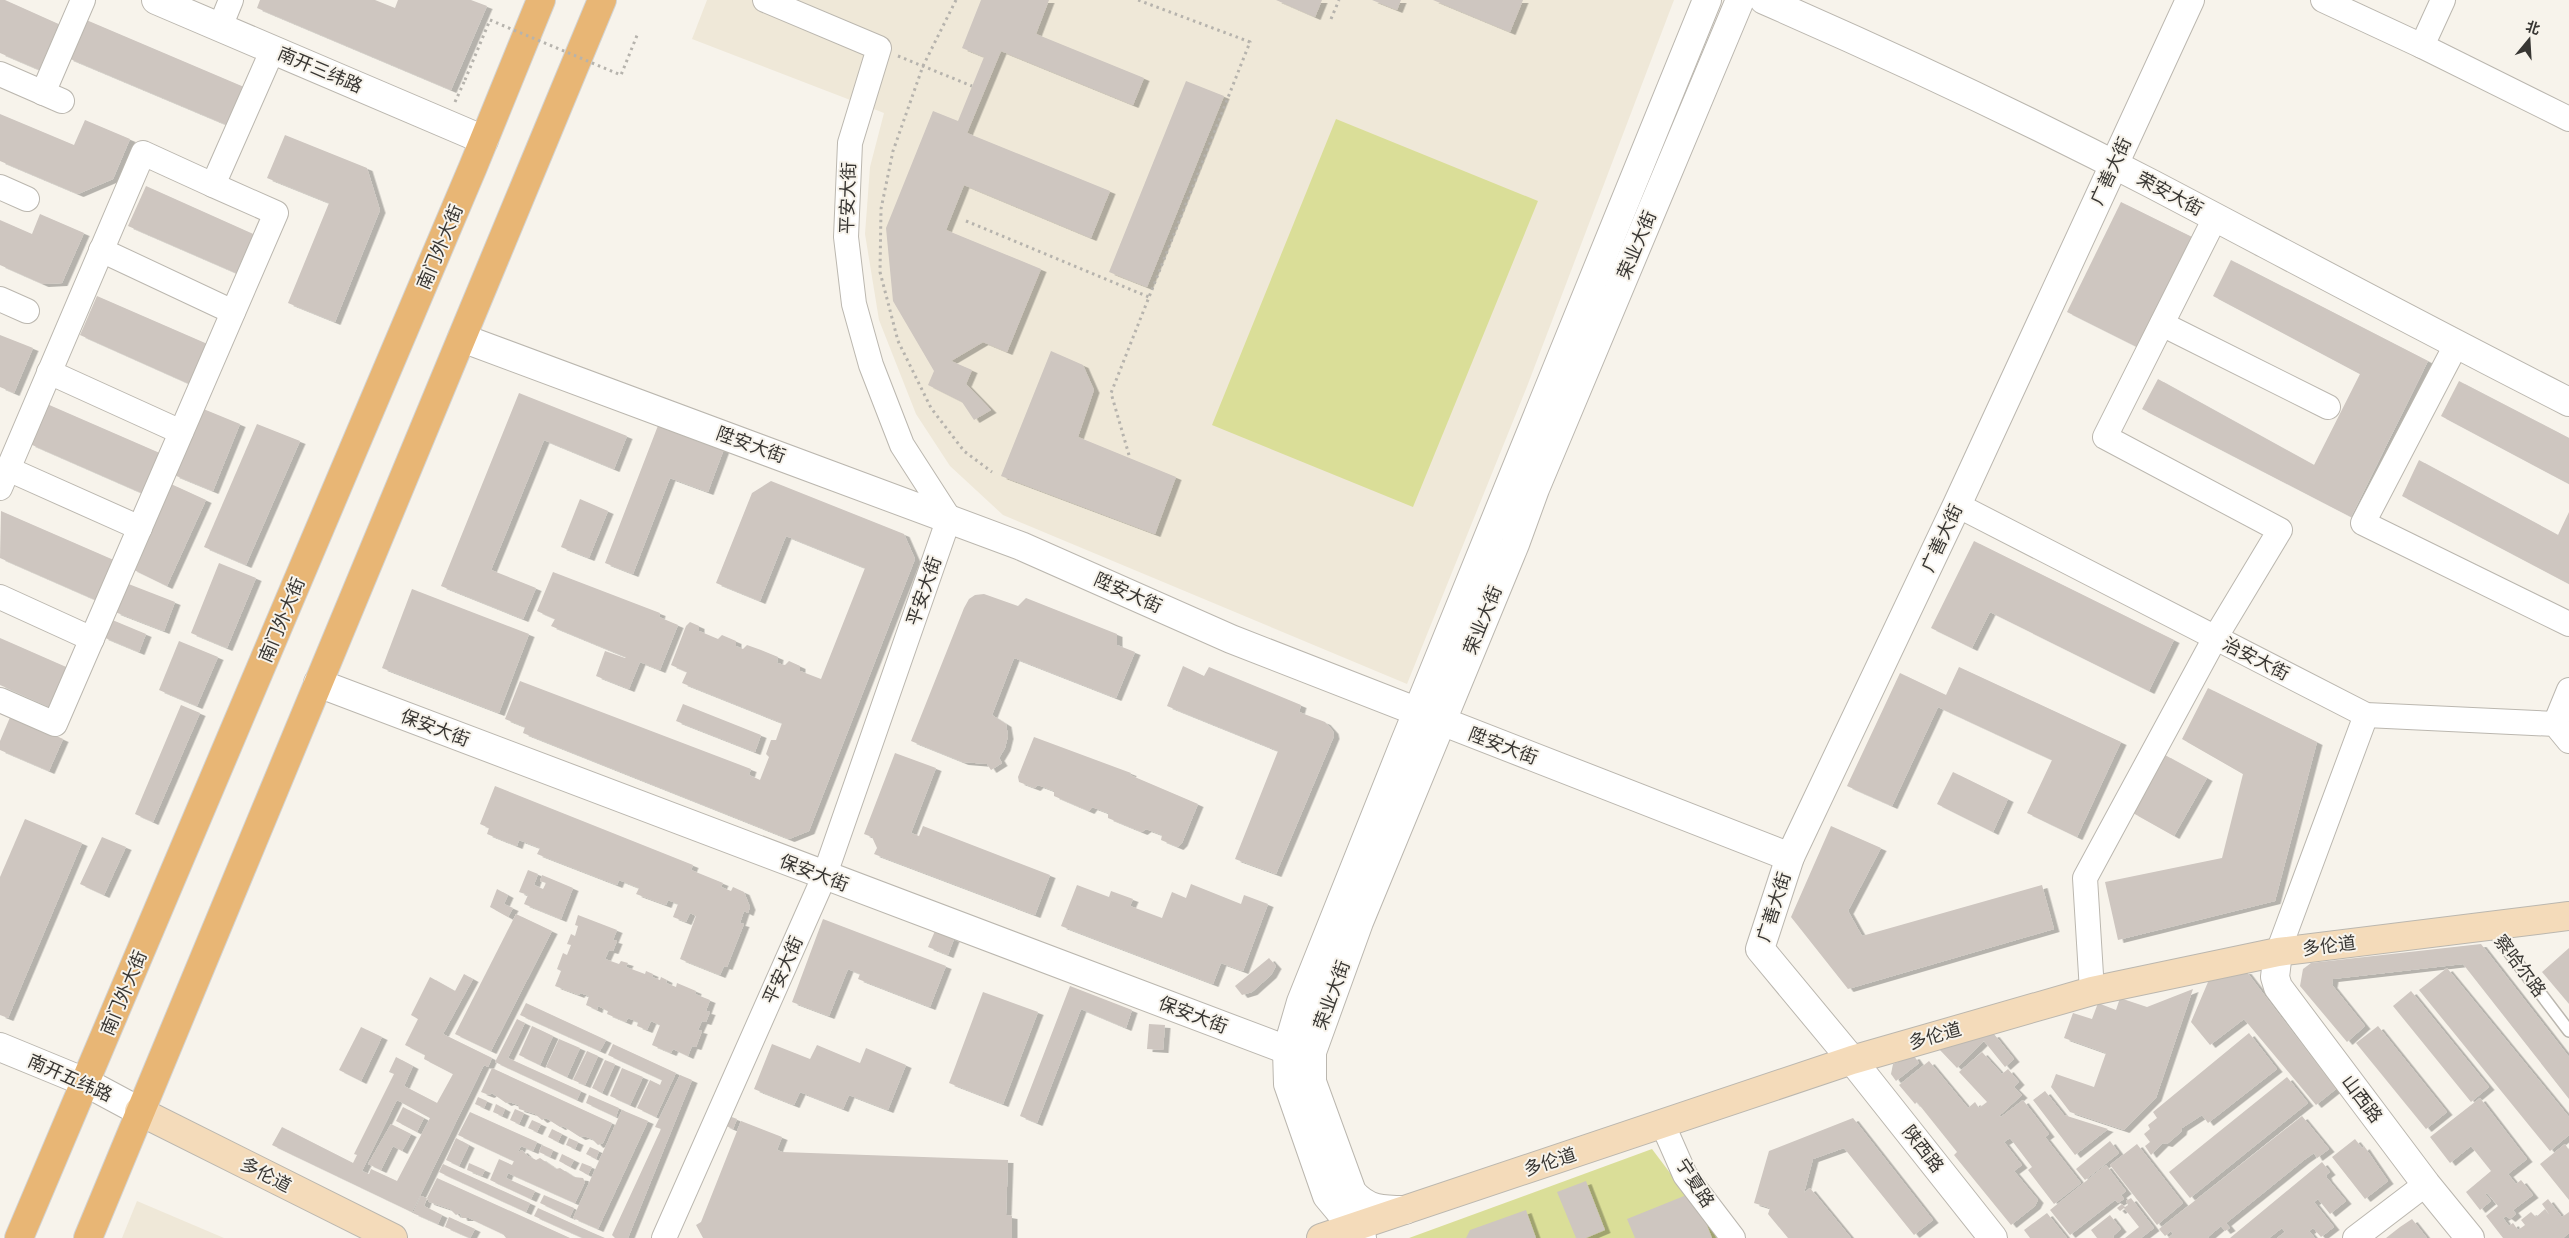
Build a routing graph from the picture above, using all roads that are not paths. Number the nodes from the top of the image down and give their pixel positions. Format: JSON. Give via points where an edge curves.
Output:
{"nodes":[{"id":1,"x":83,"y":0,"type":"edge"},
{"id":2,"x":156,"y":0,"type":"edge"},
{"id":3,"x":231,"y":0,"type":"edge"},
{"id":4,"x":541,"y":0,"type":"edge"},
{"id":5,"x":602,"y":0,"type":"edge"},
{"id":6,"x":765,"y":0,"type":"edge"},
{"id":7,"x":1708,"y":0,"type":"edge"},
{"id":8,"x":1740,"y":0,"type":"edge"},
{"id":9,"x":1764,"y":0,"type":"edge"},
{"id":10,"x":2190,"y":0,"type":"edge"},
{"id":11,"x":2323,"y":0,"type":"edge"},
{"id":12,"x":2443,"y":0,"type":"edge"},
{"id":13,"x":220,"y":27,"type":"junction"},
{"id":14,"x":2422,"y":46,"type":"junction"},
{"id":15,"x":273,"y":49,"type":"junction"},
{"id":16,"x":0,"y":74,"type":"edge"},
{"id":17,"x":2569,"y":119,"type":"edge"},
{"id":18,"x":484,"y":140,"type":"junction"},
{"id":19,"x":2114,"y":165,"type":"junction"},
{"id":20,"x":214,"y":185,"type":"junction"},
{"id":21,"x":0,"y":187,"type":"edge"},
{"id":22,"x":27,"y":199,"type":"dead end"},
{"id":23,"x":2215,"y":218,"type":"junction"},
{"id":24,"x":102,"y":250,"type":"junction"},
{"id":25,"x":0,"y":299,"type":"edge"},
{"id":26,"x":27,"y":311,"type":"dead end"},
{"id":27,"x":233,"y":312,"type":"junction"},
{"id":28,"x":2162,"y":324,"type":"junction"},
{"id":29,"x":462,"y":338,"type":"junction"},
{"id":30,"x":2456,"y":345,"type":"junction"},
{"id":31,"x":49,"y":372,"type":"junction"},
{"id":32,"x":2569,"y":402,"type":"edge"},
{"id":33,"x":2328,"y":407,"type":"dead end"},
{"id":34,"x":181,"y":432,"type":"junction"},
{"id":35,"x":4,"y":478,"type":"edge"},
{"id":36,"x":1957,"y":505,"type":"junction"},
{"id":37,"x":950,"y":518,"type":"junction"},
{"id":38,"x":140,"y":528,"type":"junction"},
{"id":39,"x":0,"y":597,"type":"edge"},
{"id":40,"x":2569,"y":624,"type":"edge"},
{"id":41,"x":2215,"y":638,"type":"junction"},
{"id":42,"x":92,"y":639,"type":"junction"},
{"id":43,"x":318,"y":683,"type":"junction"},
{"id":44,"x":2569,"y":690,"type":"edge"},
{"id":45,"x":0,"y":700,"type":"edge"},
{"id":46,"x":2366,"y":715,"type":"junction"},
{"id":47,"x":1429,"y":717,"type":"junction"},
{"id":48,"x":2562,"y":733,"type":"edge"},
{"id":49,"x":1790,"y":858,"type":"junction"},
{"id":50,"x":824,"y":876,"type":"junction"},
{"id":51,"x":2569,"y":916,"type":"edge"},
{"id":52,"x":2489,"y":926,"type":"junction"},
{"id":53,"x":2278,"y":952,"type":"junction"},
{"id":54,"x":2092,"y":991,"type":"junction"},
{"id":55,"x":2569,"y":1031,"type":"edge"},
{"id":56,"x":0,"y":1047,"type":"edge"},
{"id":57,"x":1299,"y":1051,"type":"junction"},
{"id":58,"x":1852,"y":1060,"type":"junction"},
{"id":59,"x":85,"y":1082,"type":"junction"},
{"id":60,"x":139,"y":1111,"type":"junction"},
{"id":61,"x":1663,"y":1125,"type":"junction"},
{"id":62,"x":2426,"y":1184,"type":"junction"},
{"id":63,"x":1405,"y":1210,"type":"junction"},
{"id":64,"x":1358,"y":1232,"type":"edge"},
{"id":65,"x":19,"y":1238,"type":"edge"},
{"id":66,"x":88,"y":1238,"type":"edge"},
{"id":67,"x":393,"y":1238,"type":"edge"},
{"id":68,"x":664,"y":1238,"type":"edge"},
{"id":69,"x":1321,"y":1238,"type":"edge"},
{"id":70,"x":1733,"y":1238,"type":"edge"},
{"id":71,"x":1993,"y":1238,"type":"edge"},
{"id":72,"x":2355,"y":1238,"type":"edge"},
{"id":73,"x":2470,"y":1238,"type":"edge"}],
"edges":[{"from":1,"to":16,"type":"street","via":[[53,97]]},
{"from":2,"to":13,"type":"street","name":"南开三纬路"},
{"from":3,"to":13,"type":"street"},
{"from":4,"to":18,"type":"main road","name":"南门外大街"},
{"from":5,"to":29,"type":"main road"},
{"from":6,"to":37,"type":"street","name":"平安大街","via":[[879,48],[850,144],[846,237],[854,304],[871,365],[902,445]]},
{"from":7,"to":47,"type":"street","name":"荣业大街","via":[[1508,484],[1464,600]]},
{"from":8,"to":47,"type":"street","name":"荣业大街","via":[[1538,480]]},
{"from":9,"to":19,"type":"street","name":"荣安大街","via":[[1949,83]]},
{"from":10,"to":19,"type":"street","name":"广善大街"},
{"from":11,"to":14,"type":"street"},
{"from":12,"to":14,"type":"street"},
{"from":13,"to":15,"type":"street","name":"南开三纬路"},
{"from":14,"to":17,"type":"street"},
{"from":15,"to":18,"type":"street","name":"南开三纬路"},
{"from":15,"to":20,"type":"street"},
{"from":18,"to":59,"type":"main road","name":"南门外大街"},
{"from":19,"to":23,"type":"street","name":"荣安大街"},
{"from":19,"to":36,"type":"street","name":"广善大街"},
{"from":20,"to":24,"type":"street","via":[[143,153]]},
{"from":20,"to":27,"type":"street","via":[[276,213]]},
{"from":21,"to":22,"type":"street"},
{"from":23,"to":28,"type":"street"},
{"from":23,"to":30,"type":"street","name":"荣安大街"},
{"from":24,"to":27,"type":"street"},
{"from":24,"to":31,"type":"street"},
{"from":25,"to":26,"type":"street"},
{"from":27,"to":34,"type":"street"},
{"from":28,"to":33,"type":"street"},
{"from":28,"to":41,"type":"street","via":[[2105,437],[2280,530]]},
{"from":29,"to":37,"type":"street","name":"陞安大街"},
{"from":29,"to":43,"type":"main road"},
{"from":30,"to":32,"type":"street","name":"荣安大街"},
{"from":30,"to":40,"type":"street","via":[[2363,523]]},
{"from":31,"to":34,"type":"street"},
{"from":31,"to":35,"type":"street"},
{"from":34,"to":38,"type":"street"},
{"from":35,"to":38,"type":"street"},
{"from":36,"to":41,"type":"street","name":"治安大街"},
{"from":36,"to":49,"type":"street","name":"广善大街"},
{"from":37,"to":47,"type":"street","name":"陞安大街","via":[[1231,639]]},
{"from":37,"to":50,"type":"street","name":"平安大街"},
{"from":38,"to":42,"type":"street"},
{"from":39,"to":42,"type":"street"},
{"from":41,"to":46,"type":"street","name":"治安大街"},
{"from":41,"to":54,"type":"street","via":[[2085,878]]},
{"from":42,"to":45,"type":"street","via":[[55,724]]},
{"from":43,"to":50,"type":"street","name":"保安大街"},
{"from":43,"to":60,"type":"main road"},
{"from":44,"to":48,"type":"street"},
{"from":46,"to":48,"type":"street","name":"治安大街"},
{"from":46,"to":53,"type":"street"},
{"from":47,"to":49,"type":"street","name":"陞安大街"},
{"from":47,"to":57,"type":"street","name":"荣业大街","via":[[1359,922]]},
{"from":49,"to":58,"type":"street","name":"广善大街","via":[[1760,948]]},
{"from":50,"to":57,"type":"street","name":"保安大街"},
{"from":50,"to":68,"type":"street","name":"平安大街"},
{"from":51,"to":52,"type":"main road","name":"多伦道"},
{"from":52,"to":53,"type":"main road","name":"多伦道"},
{"from":52,"to":55,"type":"lane","name":"察哈尔路"},
{"from":53,"to":54,"type":"main road","name":"多伦道"},
{"from":53,"to":62,"type":"street","name":"山西路","via":[[2275,977],[2278,987]]},
{"from":54,"to":58,"type":"main road","name":"多伦道"},
{"from":56,"to":59,"type":"street","name":"南开五纬路"},
{"from":57,"to":63,"type":"street","name":"荣业大街","via":[[1352,1192],[1369,1206],[1382,1210]]},
{"from":57,"to":64,"type":"street","name":"荣业大街","via":[[1288,1084],[1327,1196]]},
{"from":58,"to":61,"type":"main road","name":"多伦道"},
{"from":58,"to":71,"type":"street","name":"陕西路"},
{"from":59,"to":60,"type":"street","name":"南开五纬路"},
{"from":59,"to":65,"type":"main road","name":"南门外大街"},
{"from":60,"to":66,"type":"main road"},
{"from":60,"to":67,"type":"main road","name":"多伦道"},
{"from":61,"to":63,"type":"main road","name":"多伦道"},
{"from":61,"to":70,"type":"street","name":"宁夏路","via":[[1685,1175]]},
{"from":62,"to":72,"type":"street"},
{"from":62,"to":73,"type":"street","name":"山西路"},
{"from":63,"to":64,"type":"main road","name":"多伦道"},
{"from":64,"to":69,"type":"main road","name":"多伦道"}]}
